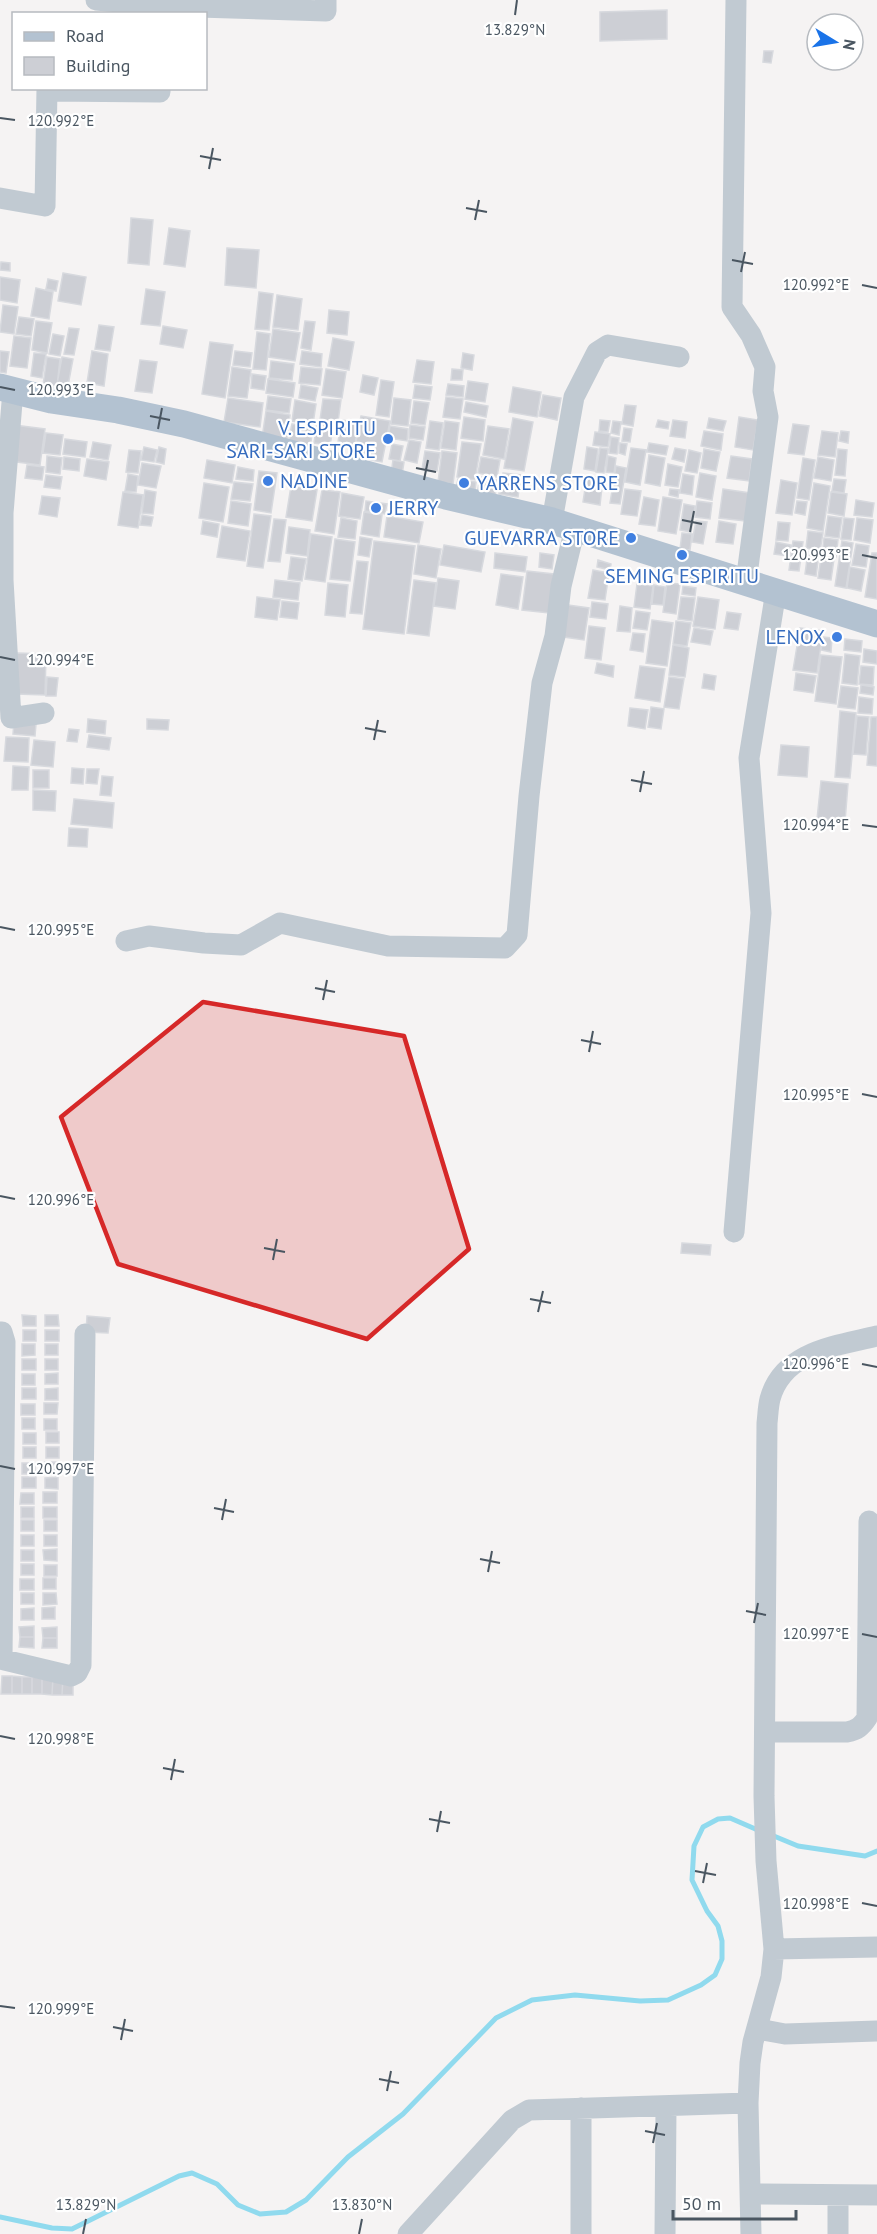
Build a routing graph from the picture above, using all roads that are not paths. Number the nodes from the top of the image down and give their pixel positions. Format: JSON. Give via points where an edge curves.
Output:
{"nodes":[{"id":1,"x":96,"y":0,"type":"edge"},
{"id":2,"x":327,"y":0,"type":"edge"},
{"id":3,"x":736,"y":0,"type":"edge"},
{"id":4,"x":165,"y":6,"type":"edge"},
{"id":5,"x":47,"y":90,"type":"edge"},
{"id":6,"x":160,"y":90,"type":"edge"},
{"id":7,"x":0,"y":198,"type":"edge"},
{"id":8,"x":679,"y":357,"type":"dead end"},
{"id":9,"x":7,"y":388,"type":"edge"},
{"id":10,"x":564,"y":525,"type":"junction"},
{"id":11,"x":746,"y":582,"type":"junction"},
{"id":12,"x":776,"y":591,"type":"junction"},
{"id":13,"x":877,"y":624,"type":"edge"},
{"id":14,"x":44,"y":713,"type":"dead end"},
{"id":15,"x":126,"y":941,"type":"dead end"},
{"id":16,"x":734,"y":1233,"type":"dead end"},
{"id":17,"x":0,"y":1332,"type":"edge"},
{"id":18,"x":85,"y":1334,"type":"dead end"},
{"id":19,"x":877,"y":1336,"type":"edge"},
{"id":20,"x":869,"y":1521,"type":"dead end"},
{"id":21,"x":1,"y":1659,"type":"edge"},
{"id":22,"x":766,"y":1732,"type":"junction"},
{"id":23,"x":877,"y":1947,"type":"edge"},
{"id":24,"x":774,"y":1949,"type":"junction"},
{"id":25,"x":758,"y":2029,"type":"junction"},
{"id":26,"x":877,"y":2031,"type":"edge"},
{"id":27,"x":748,"y":2103,"type":"junction"},
{"id":28,"x":666,"y":2107,"type":"junction"},
{"id":29,"x":581,"y":2108,"type":"junction"},
{"id":30,"x":751,"y":2194,"type":"junction"},
{"id":31,"x":838,"y":2195,"type":"junction"},
{"id":32,"x":877,"y":2195,"type":"edge"},
{"id":33,"x":408,"y":2234,"type":"edge"},
{"id":34,"x":581,"y":2234,"type":"edge"},
{"id":35,"x":665,"y":2234,"type":"edge"},
{"id":36,"x":751,"y":2234,"type":"edge"},
{"id":37,"x":838,"y":2234,"type":"edge"}],
"edges":[{"from":1,"to":4,"type":"street"},
{"from":2,"to":4,"type":"street","via":[[326,11]]},
{"from":3,"to":11,"type":"street","via":[[732,307],[751,335],[765,367],[763,391],[768,417]]},
{"from":5,"to":6,"type":"street"},
{"from":5,"to":7,"type":"street","via":[[45,207]]},
{"from":8,"to":10,"type":"street","via":[[608,345],[597,352],[574,397]]},
{"from":9,"to":10,"type":"main road","via":[[184,424]]},
{"from":9,"to":14,"type":"street","via":[[3,558],[11,718]]},
{"from":10,"to":11,"type":"main road"},
{"from":10,"to":15,"type":"street","via":[[561,586],[555,636],[542,683],[517,935],[504,948],[388,946],[280,923],[241,945],[149,936]]},
{"from":11,"to":12,"type":"main road"},
{"from":12,"to":13,"type":"main road"},
{"from":12,"to":16,"type":"street","via":[[749,758],[761,913]]},
{"from":17,"to":21,"type":"street","via":[[4,1342]]},
{"from":18,"to":21,"type":"street","via":[[81,1665],[70,1676]]},
{"from":19,"to":22,"type":"street","via":[[814,1352],[794,1362],[777,1381],[770,1400]]},
{"from":20,"to":22,"type":"street","via":[[867,1718],[855,1731]]},
{"from":22,"to":24,"type":"street","via":[[766,1861]]},
{"from":23,"to":24,"type":"street"},
{"from":24,"to":25,"type":"street"},
{"from":25,"to":26,"type":"street","via":[[785,2034]]},
{"from":25,"to":27,"type":"street"},
{"from":27,"to":28,"type":"street"},
{"from":27,"to":30,"type":"street"},
{"from":28,"to":29,"type":"street"},
{"from":28,"to":35,"type":"street"},
{"from":29,"to":33,"type":"street","via":[[537,2108],[519,2114]]},
{"from":29,"to":34,"type":"street"},
{"from":30,"to":31,"type":"street"},
{"from":30,"to":36,"type":"street"},
{"from":31,"to":32,"type":"street"},
{"from":31,"to":37,"type":"street"}]}
